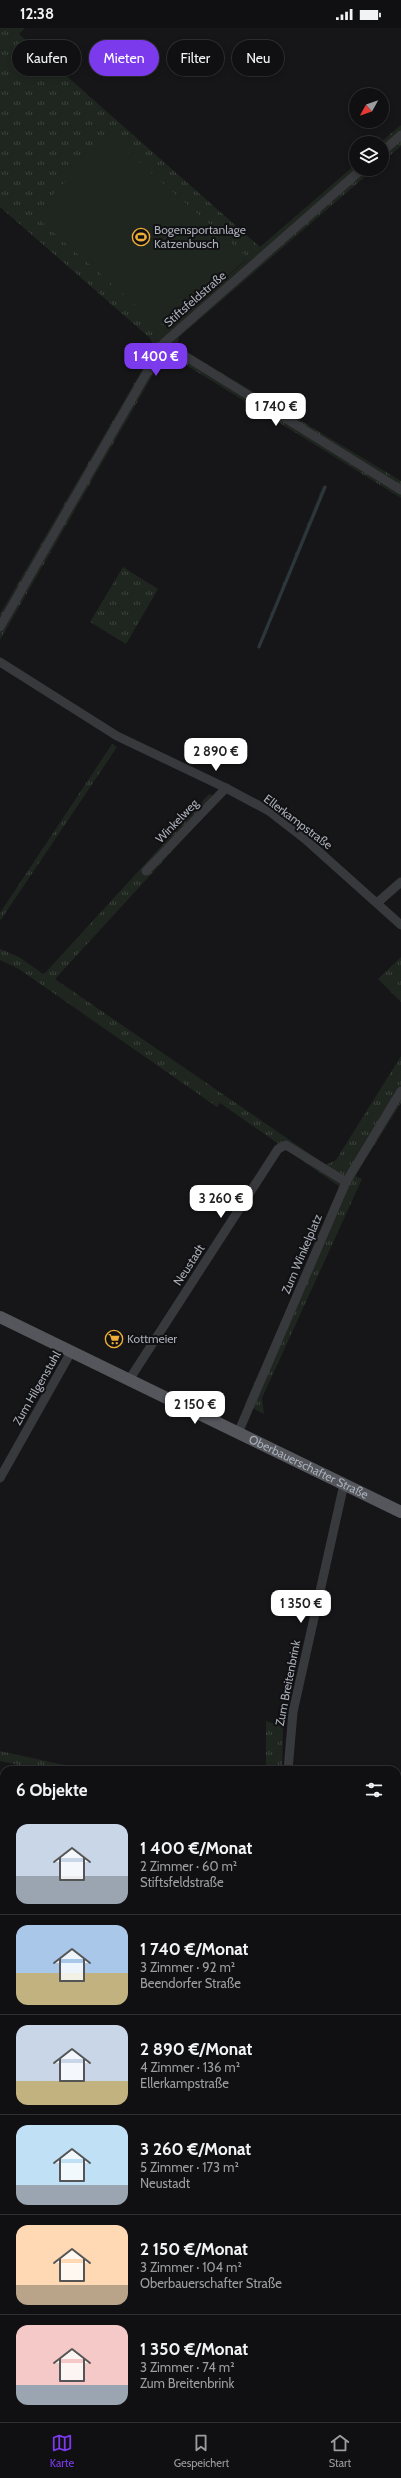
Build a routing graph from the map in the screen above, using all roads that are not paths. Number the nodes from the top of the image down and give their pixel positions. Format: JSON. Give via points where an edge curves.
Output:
{"nodes":[{"id":1,"x":401,"y":135,"type":"edge"},
{"id":2,"x":389,"y":146,"type":"edge"},
{"id":3,"x":354,"y":176,"type":"edge"},
{"id":4,"x":164,"y":343,"type":"junction"},
{"id":5,"x":401,"y":490,"type":"edge"},
{"id":6,"x":0,"y":627,"type":"edge"},
{"id":7,"x":0,"y":662,"type":"edge"},
{"id":8,"x":226,"y":788,"type":"junction"},
{"id":9,"x":146,"y":871,"type":"dead end"},
{"id":10,"x":401,"y":882,"type":"edge"},
{"id":11,"x":377,"y":903,"type":"junction"},
{"id":12,"x":401,"y":925,"type":"edge"},
{"id":13,"x":401,"y":1091,"type":"edge"},
{"id":14,"x":346,"y":1182,"type":"junction"},
{"id":15,"x":0,"y":1318,"type":"edge"},
{"id":16,"x":71,"y":1352,"type":"junction"},
{"id":17,"x":129,"y":1380,"type":"junction"},
{"id":18,"x":238,"y":1433,"type":"junction"},
{"id":19,"x":0,"y":1478,"type":"edge"},
{"id":20,"x":344,"y":1484,"type":"junction"},
{"id":21,"x":401,"y":1512,"type":"edge"},
{"id":22,"x":288,"y":1766,"type":"edge"}],
"edges":[{"from":1,"to":2,"type":"street"},
{"from":3,"to":4,"type":"street","name":"Stiftsfeldstraße"},
{"from":4,"to":5,"type":"street"},
{"from":4,"to":6,"type":"street","name":"Stiftsfeldstraße"},
{"from":7,"to":8,"type":"street","name":"Ellerkampstraße","via":[[118,736]]},
{"from":8,"to":9,"type":"street","name":"Winkelweg"},
{"from":8,"to":11,"type":"street","name":"Ellerkampstraße","via":[[269,812]]},
{"from":10,"to":11,"type":"street"},
{"from":11,"to":12,"type":"street","name":"Ellerkampstraße"},
{"from":13,"to":14,"type":"street","name":"Zum Winkelplatz"},
{"from":14,"to":17,"type":"street","name":"Neustadt","via":[[286,1145],[278,1149]]},
{"from":14,"to":18,"type":"street","name":"Zum Winkelplatz"},
{"from":15,"to":16,"type":"main road","name":"Oberbauerschafter Straße"},
{"from":16,"to":17,"type":"main road","name":"Oberbauerschafter Straße"},
{"from":16,"to":19,"type":"street","name":"Zum Hilgenstuhl"},
{"from":17,"to":18,"type":"main road","name":"Oberbauerschafter Straße"},
{"from":18,"to":20,"type":"main road","name":"Oberbauerschafter Straße"},
{"from":20,"to":21,"type":"main road","name":"Oberbauerschafter Straße"},
{"from":20,"to":22,"type":"street","name":"Zum Breitenbrink","via":[[293,1712]]}]}
